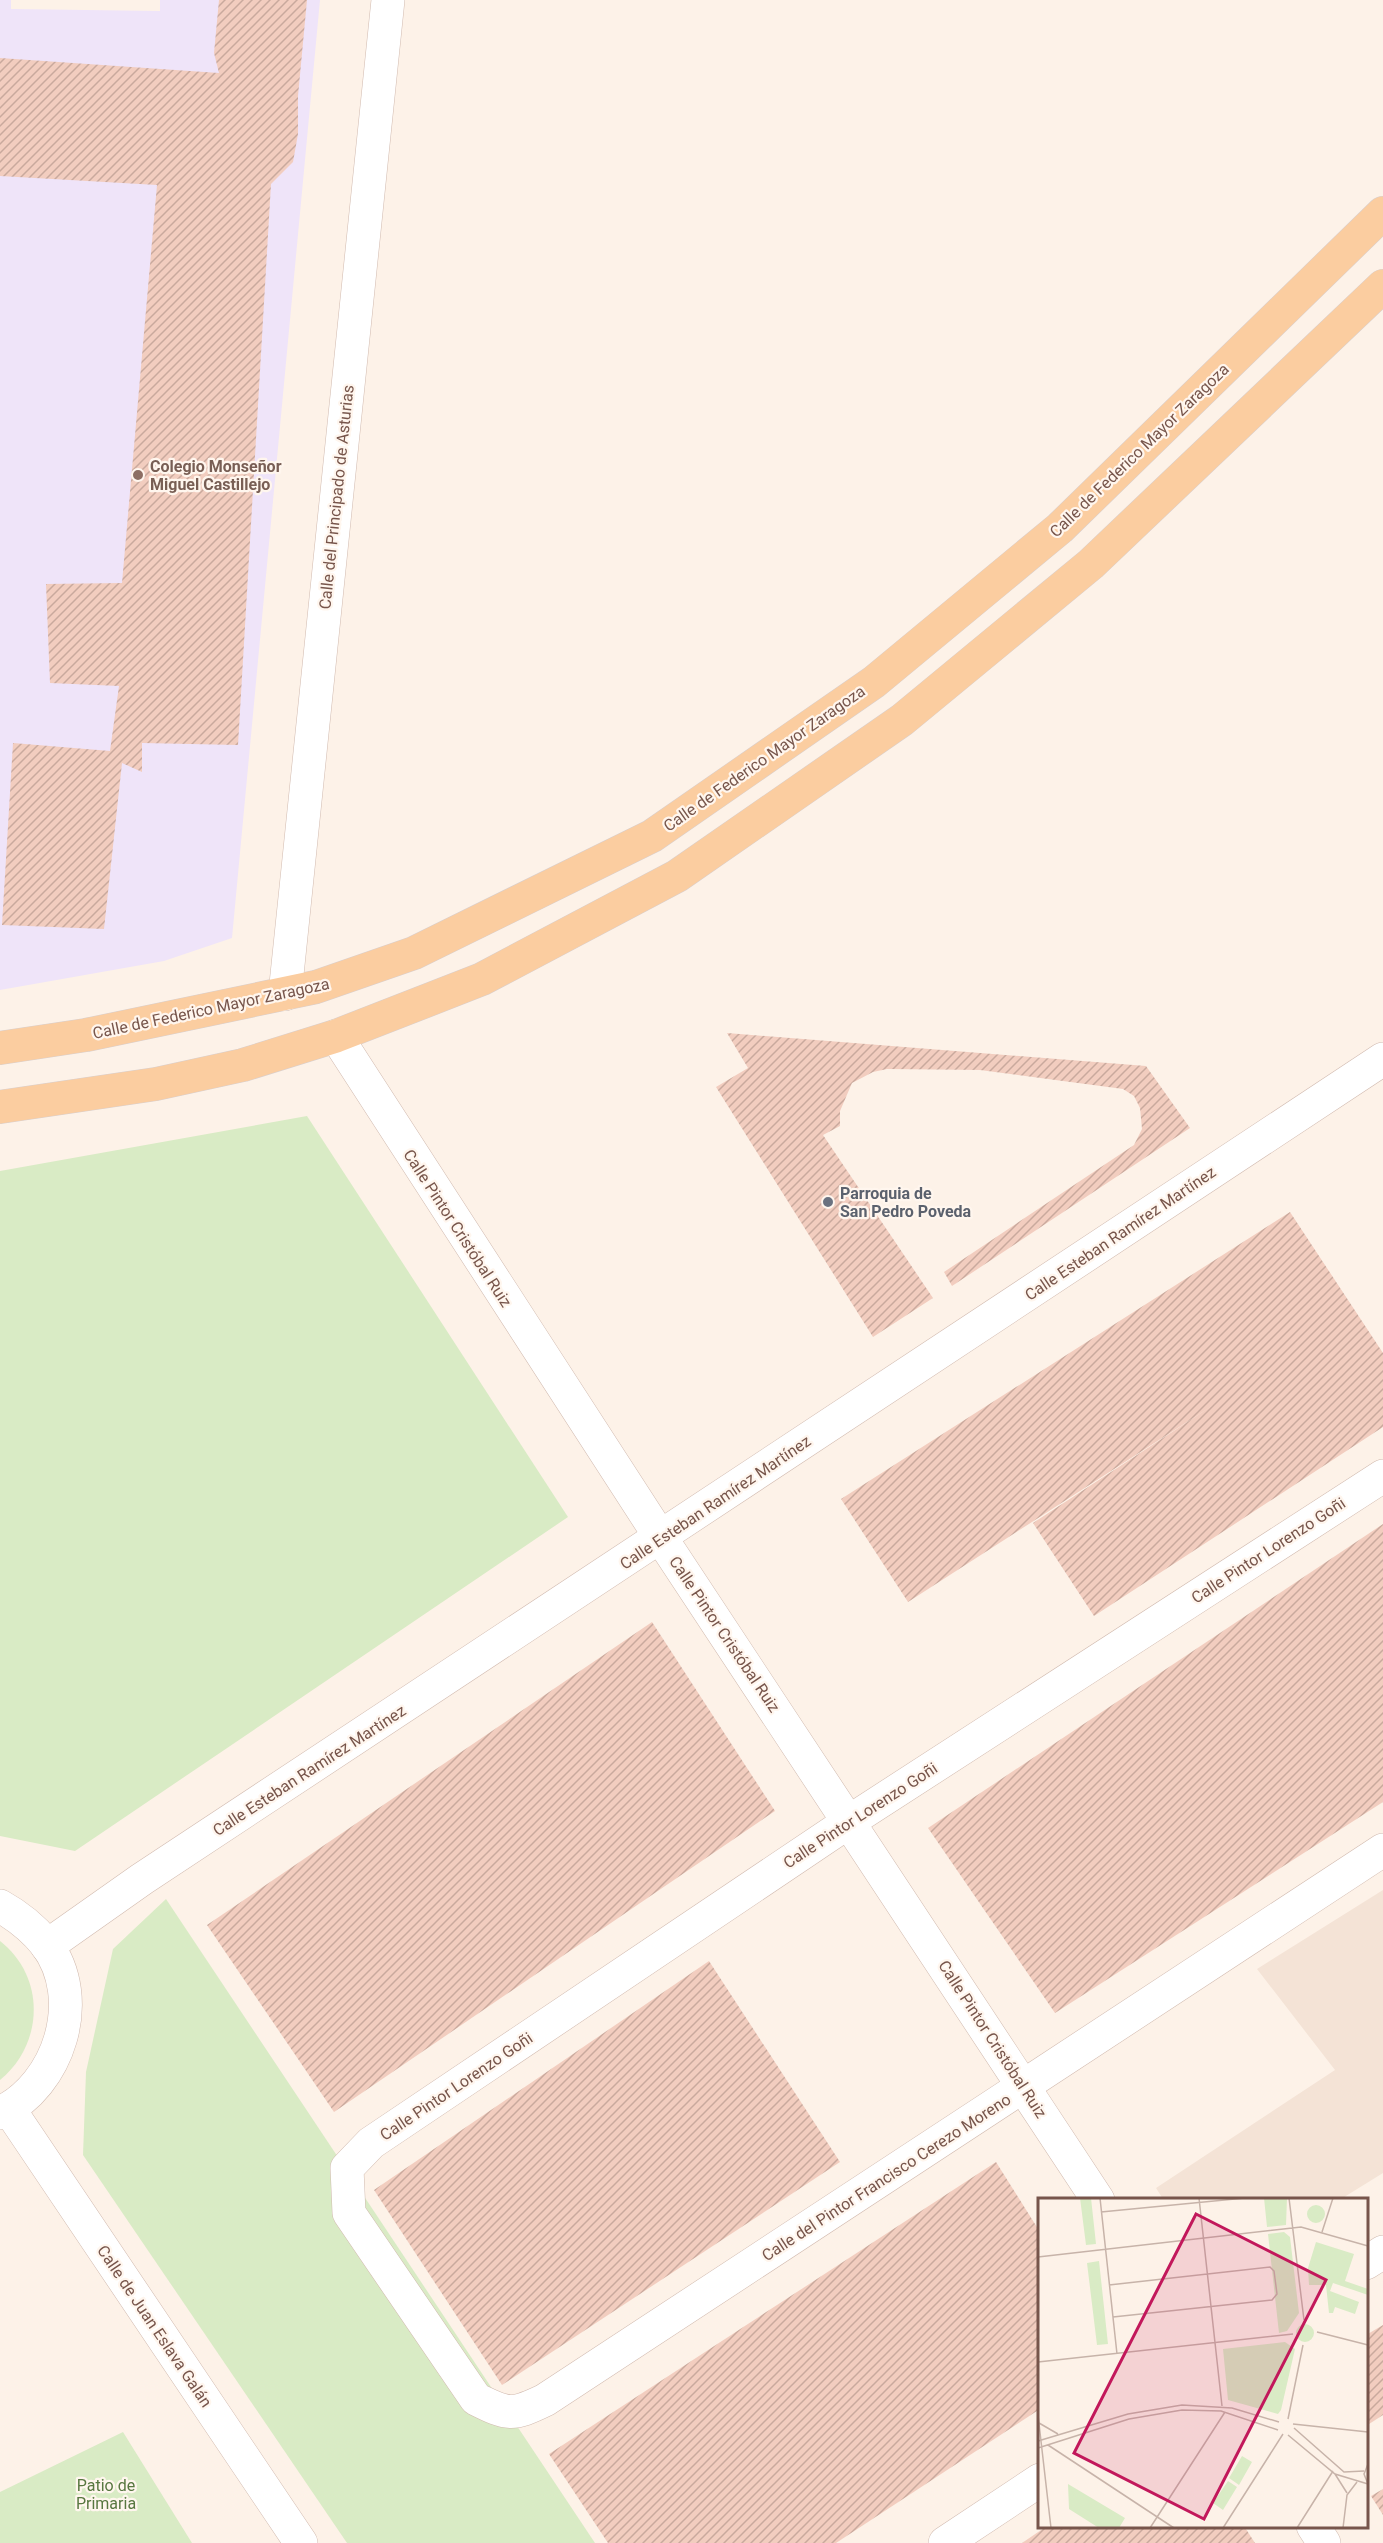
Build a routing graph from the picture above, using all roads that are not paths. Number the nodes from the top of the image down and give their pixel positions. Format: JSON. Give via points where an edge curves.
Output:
{"nodes":[{"id":1,"x":388,"y":0,"type":"edge"},
{"id":2,"x":1383,"y":213,"type":"edge"},
{"id":3,"x":1383,"y":286,"type":"edge"},
{"id":4,"x":285,"y":994,"type":"junction"},
{"id":5,"x":336,"y":1036,"type":"junction"},
{"id":6,"x":0,"y":1047,"type":"edge"},
{"id":7,"x":1383,"y":1059,"type":"edge"},
{"id":8,"x":0,"y":1107,"type":"edge"},
{"id":9,"x":1383,"y":1476,"type":"edge"},
{"id":10,"x":661,"y":1538,"type":"junction"},
{"id":11,"x":850,"y":1821,"type":"junction"},
{"id":12,"x":1383,"y":1850,"type":"edge"},
{"id":13,"x":0,"y":1906,"type":"edge"},
{"id":14,"x":47,"y":1946,"type":"junction"},
{"id":15,"x":1024,"y":2087,"type":"junction"},
{"id":16,"x":4,"y":2111,"type":"edge"},
{"id":17,"x":1097,"y":2198,"type":"edge"},
{"id":18,"x":1383,"y":2252,"type":"edge"},
{"id":19,"x":1368,"y":2262,"type":"edge"},
{"id":20,"x":504,"y":2413,"type":"joint"},
{"id":21,"x":1038,"y":2481,"type":"edge"},
{"id":22,"x":1314,"y":2528,"type":"edge"},
{"id":23,"x":301,"y":2543,"type":"edge"},
{"id":24,"x":945,"y":2543,"type":"edge"},
{"id":25,"x":1324,"y":2543,"type":"edge"}],
"edges":[{"from":1,"to":4,"type":"street","name":"Calle del Principado de Asturias"},
{"from":2,"to":4,"type":"main road","name":"Calle de Federico Mayor Zaragoza","via":[[1060,528],[874,681],[652,836],[414,953]]},
{"from":3,"to":5,"type":"main road","via":[[1091,564],[902,720],[676,876],[482,979]]},
{"from":4,"to":6,"type":"main road","name":"Calle de Federico Mayor Zaragoza","via":[[86,1035]]},
{"from":5,"to":8,"type":"main road","via":[[243,1065],[156,1084]]},
{"from":5,"to":10,"type":"street","name":"Calle Pintor Cristóbal Ruiz"},
{"from":7,"to":10,"type":"street","name":"Calle Esteban Ramírez Martínez"},
{"from":9,"to":11,"type":"street","name":"Calle Pintor Lorenzo Goñi"},
{"from":10,"to":11,"type":"street","name":"Calle Pintor Cristóbal Ruiz"},
{"from":10,"to":14,"type":"street","name":"Calle Esteban Ramírez Martínez","via":[[142,1879]]},
{"from":11,"to":15,"type":"street","name":"Calle Pintor Cristóbal Ruiz"},
{"from":11,"to":20,"type":"street","name":"Calle Pintor Lorenzo Goñi","via":[[371,2143],[347,2168],[349,2213],[476,2399]]},
{"from":12,"to":15,"type":"street","name":"Calle del Pintor Francisco Cerezo Moreno"},
{"from":13,"to":14,"type":"street","via":[[21,1918]]},
{"from":14,"to":16,"type":"street","via":[[62,1980],[66,2017],[62,2035],[57,2053],[37,2085]]},
{"from":15,"to":17,"type":"street","name":"Calle Pintor Cristóbal Ruiz"},
{"from":15,"to":20,"type":"street","name":"Calle del Pintor Francisco Cerezo Moreno","via":[[545,2400],[525,2410]]},
{"from":16,"to":23,"type":"street","name":"Calle de Juan Eslava Galán"},
{"from":18,"to":19,"type":"street"},
{"from":21,"to":24,"type":"street"},
{"from":22,"to":25,"type":"street"}]}
